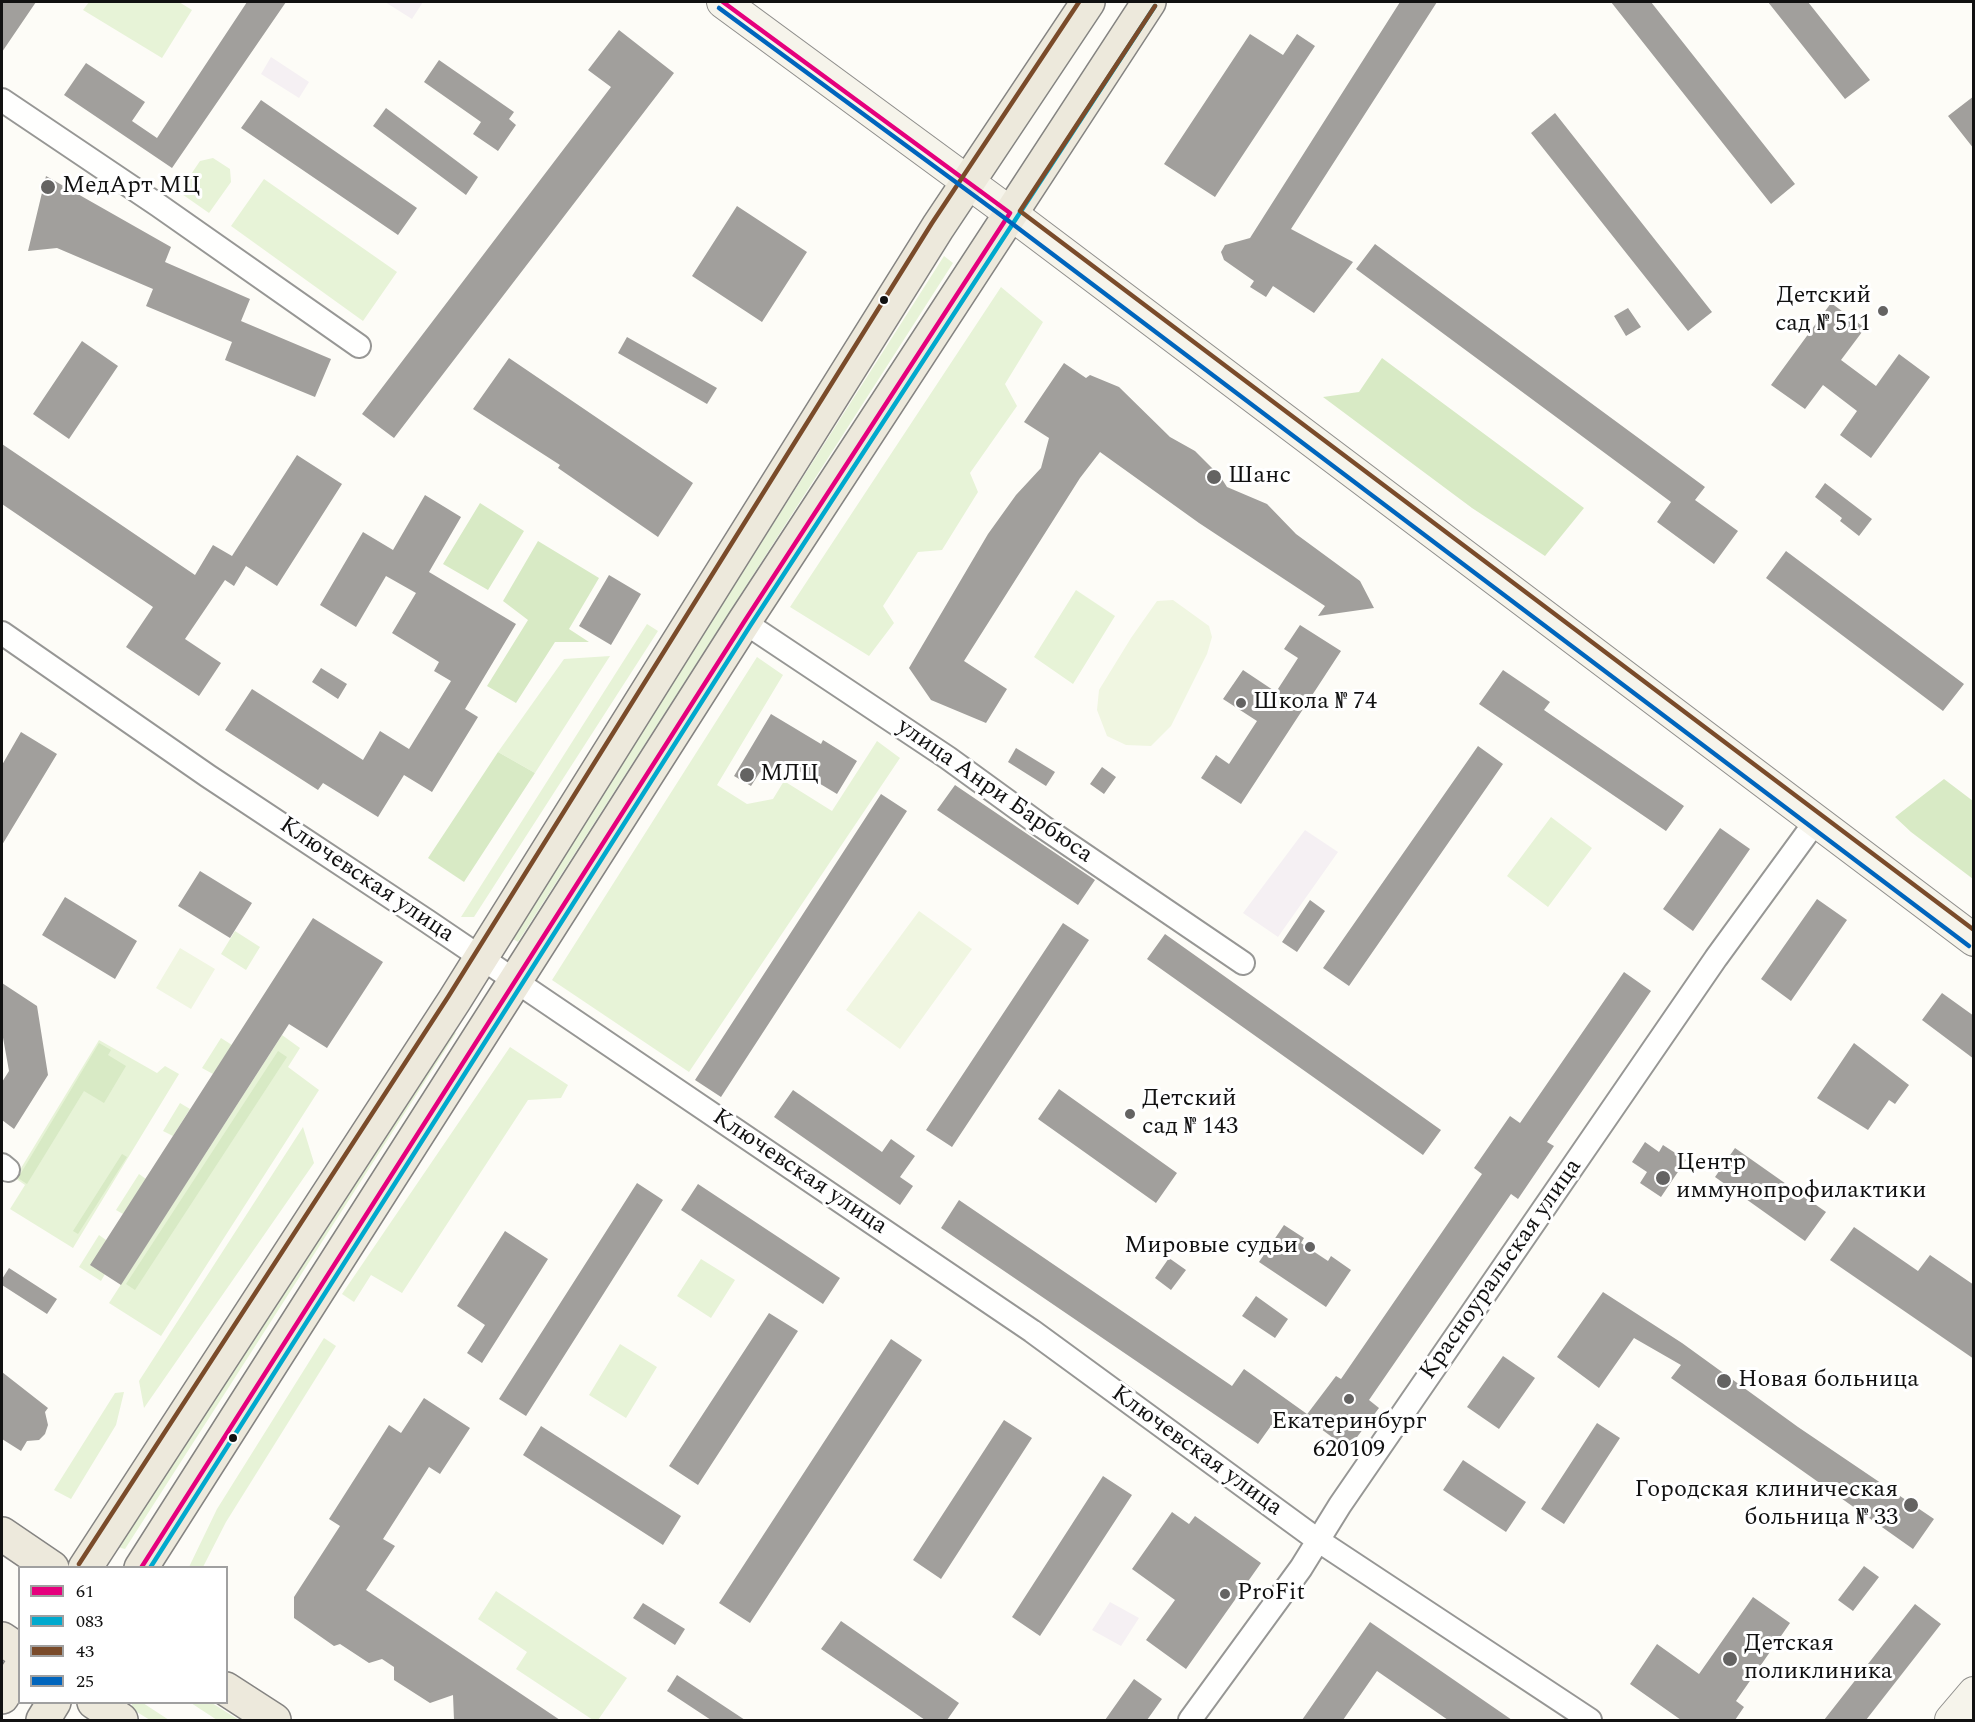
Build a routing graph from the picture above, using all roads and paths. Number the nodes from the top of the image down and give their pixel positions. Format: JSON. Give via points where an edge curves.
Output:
{"nodes":[{"id":1,"x":723,"y":2,"type":"edge"},
{"id":2,"x":1088,"y":2,"type":"edge"},
{"id":3,"x":1149,"y":2,"type":"edge"},
{"id":4,"x":2,"y":100,"type":"edge"},
{"id":5,"x":968,"y":182,"type":"junction"},
{"id":6,"x":1010,"y":213,"type":"junction"},
{"id":7,"x":359,"y":346,"type":"dead end"},
{"id":8,"x":744,"y":622,"type":"junction"},
{"id":9,"x":2,"y":633,"type":"edge"},
{"id":10,"x":1816,"y":821,"type":"junction"},
{"id":11,"x":1974,"y":940,"type":"edge"},
{"id":12,"x":481,"y":958,"type":"junction"},
{"id":13,"x":1243,"y":963,"type":"dead end"},
{"id":14,"x":516,"y":982,"type":"junction"},
{"id":15,"x":2,"y":1534,"type":"edge"},
{"id":16,"x":1319,"y":1541,"type":"junction"},
{"id":17,"x":49,"y":1566,"type":"edge"},
{"id":18,"x":86,"y":1566,"type":"edge"},
{"id":19,"x":142,"y":1566,"type":"edge"},
{"id":20,"x":2,"y":1639,"type":"edge"},
{"id":21,"x":18,"y":1650,"type":"edge"},
{"id":22,"x":18,"y":1672,"type":"edge"},
{"id":23,"x":228,"y":1690,"type":"edge"},
{"id":24,"x":1974,"y":1693,"type":"edge"},
{"id":25,"x":2,"y":1697,"type":"edge"},
{"id":26,"x":53,"y":1704,"type":"edge"},
{"id":27,"x":97,"y":1704,"type":"edge"},
{"id":28,"x":43,"y":1720,"type":"edge"},
{"id":29,"x":121,"y":1720,"type":"edge"},
{"id":30,"x":274,"y":1720,"type":"edge"},
{"id":31,"x":1190,"y":1720,"type":"edge"},
{"id":32,"x":1590,"y":1720,"type":"edge"},
{"id":33,"x":1951,"y":1720,"type":"edge"}],
"edges":[{"from":1,"to":5,"type":"main road"},
{"from":2,"to":5,"type":"main road"},
{"from":3,"to":6,"type":"main road"},
{"from":4,"to":7,"type":"street"},
{"from":5,"to":6,"type":"main road"},
{"from":5,"to":12,"type":"main road"},
{"from":6,"to":8,"type":"main road"},
{"from":6,"to":10,"type":"main road"},
{"from":8,"to":13,"type":"street","name":"улица Анри Барбюса"},
{"from":8,"to":14,"type":"main road"},
{"from":9,"to":12,"type":"street","name":"Ключевская улица"},
{"from":10,"to":11,"type":"main road"},
{"from":10,"to":16,"type":"street","name":"Красноуральская улица","via":[[1716,958]]},
{"from":12,"to":14,"type":"street","name":"Ключевская улица"},
{"from":12,"to":18,"type":"main road"},
{"from":14,"to":16,"type":"street","name":"Ключевская улица","via":[[1032,1331]]},
{"from":14,"to":19,"type":"main road"},
{"from":15,"to":17,"type":"main road"},
{"from":16,"to":31,"type":"street","name":"Красноуральская улица"},
{"from":16,"to":32,"type":"street","name":"Ключевская улица"},
{"from":20,"to":21,"type":"main road"},
{"from":22,"to":25,"type":"main road"},
{"from":23,"to":30,"type":"main road"},
{"from":24,"to":33,"type":"main road"},
{"from":26,"to":28,"type":"main road"},
{"from":27,"to":29,"type":"main road"}]}
